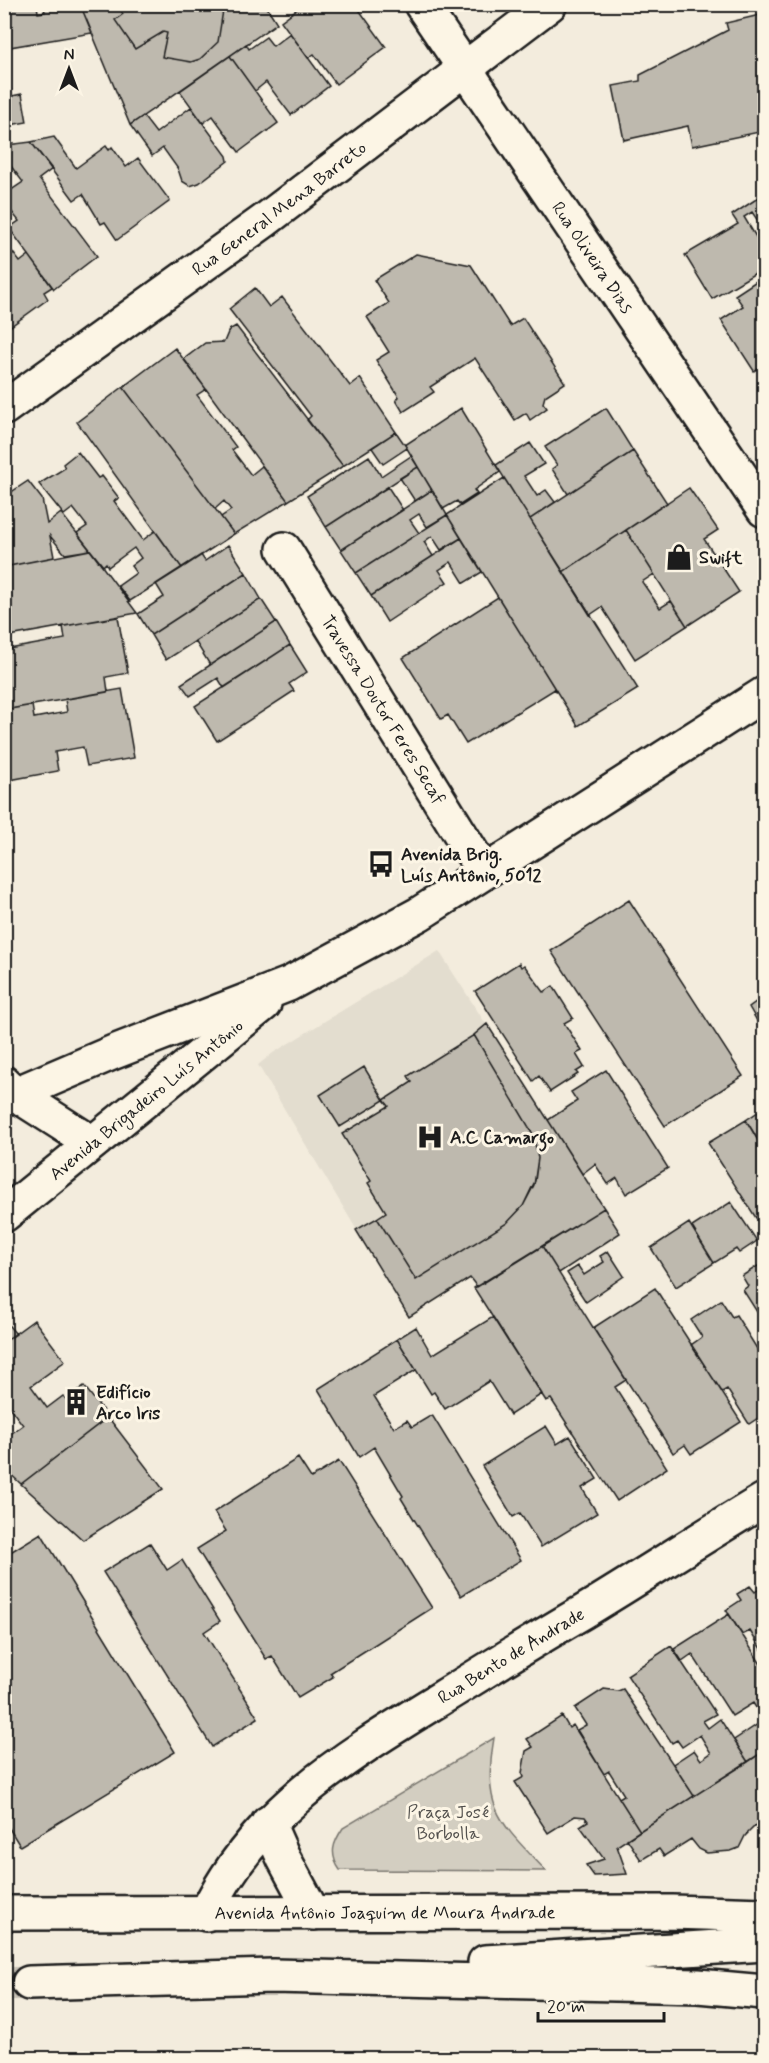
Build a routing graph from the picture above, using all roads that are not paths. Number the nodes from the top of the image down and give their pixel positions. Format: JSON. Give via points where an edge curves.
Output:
{"nodes":[{"id":1,"x":421,"y":4,"type":"edge"},
{"id":2,"x":550,"y":4,"type":"edge"},
{"id":3,"x":465,"y":69,"type":"junction"},
{"id":4,"x":4,"y":408,"type":"edge"},
{"id":5,"x":765,"y":510,"type":"edge"},
{"id":6,"x":284,"y":549,"type":"dead end"},
{"id":7,"x":765,"y":694,"type":"edge"},
{"id":8,"x":484,"y":872,"type":"junction"},
{"id":9,"x":289,"y":984,"type":"junction"},
{"id":10,"x":9,"y":1092,"type":"edge"},
{"id":11,"x":92,"y":1143,"type":"junction"},
{"id":12,"x":4,"y":1215,"type":"edge"},
{"id":13,"x":765,"y":1500,"type":"edge"},
{"id":14,"x":268,"y":1823,"type":"junction"},
{"id":15,"x":4,"y":1913,"type":"edge"},
{"id":16,"x":313,"y":1913,"type":"junction"},
{"id":17,"x":206,"y":1914,"type":"junction"},
{"id":18,"x":765,"y":1915,"type":"edge"},
{"id":19,"x":765,"y":1944,"type":"edge"},
{"id":20,"x":273,"y":1976,"type":"junction"},
{"id":21,"x":28,"y":1983,"type":"tunnel mouth"},
{"id":22,"x":765,"y":1992,"type":"edge"}],
"edges":[{"from":1,"to":3,"type":"main road","name":"Rua Oliveira Dias"},
{"from":2,"to":3,"type":"main road","name":"Rua General Mena Barreto"},
{"from":3,"to":4,"type":"main road","name":"Rua General Mena Barreto","via":[[264,221]]},
{"from":3,"to":5,"type":"main road","name":"Rua Oliveira Dias"},
{"from":6,"to":8,"type":"main road","name":"Travessa Doutor Feres Secaf"},
{"from":7,"to":8,"type":"main road","name":"Avenida Brigadeiro Luís Antônio"},
{"from":8,"to":9,"type":"main road","name":"Avenida Brigadeiro Luís Antônio","via":[[419,914]]},
{"from":9,"to":10,"type":"main road","name":"Avenida Brigadeiro Luís Antônio"},
{"from":9,"to":11,"type":"main road","name":"Avenida Brigadeiro Luís Antônio"},
{"from":10,"to":11,"type":"main road"},
{"from":11,"to":12,"type":"main road","name":"Avenida Brigadeiro Luís Antônio"},
{"from":13,"to":14,"type":"main road","name":"Rua Bento de Andrade","via":[[382,1734],[320,1777]]},
{"from":14,"to":16,"type":"main road"},
{"from":14,"to":17,"type":"main road","name":"Rua Bento de Andrade","via":[[231,1867]]},
{"from":15,"to":17,"type":"main road","name":"Avenida Antônio Joaquim de Moura Andrade"},
{"from":16,"to":17,"type":"main road","name":"Avenida Antônio Joaquim de Moura Andrade"},
{"from":16,"to":18,"type":"main road","name":"Avenida Antônio Joaquim de Moura Andrade"},
{"from":19,"to":20,"type":"main road"},
{"from":20,"to":21,"type":"main road"},
{"from":20,"to":22,"type":"main road","via":[[698,1986]]}]}
